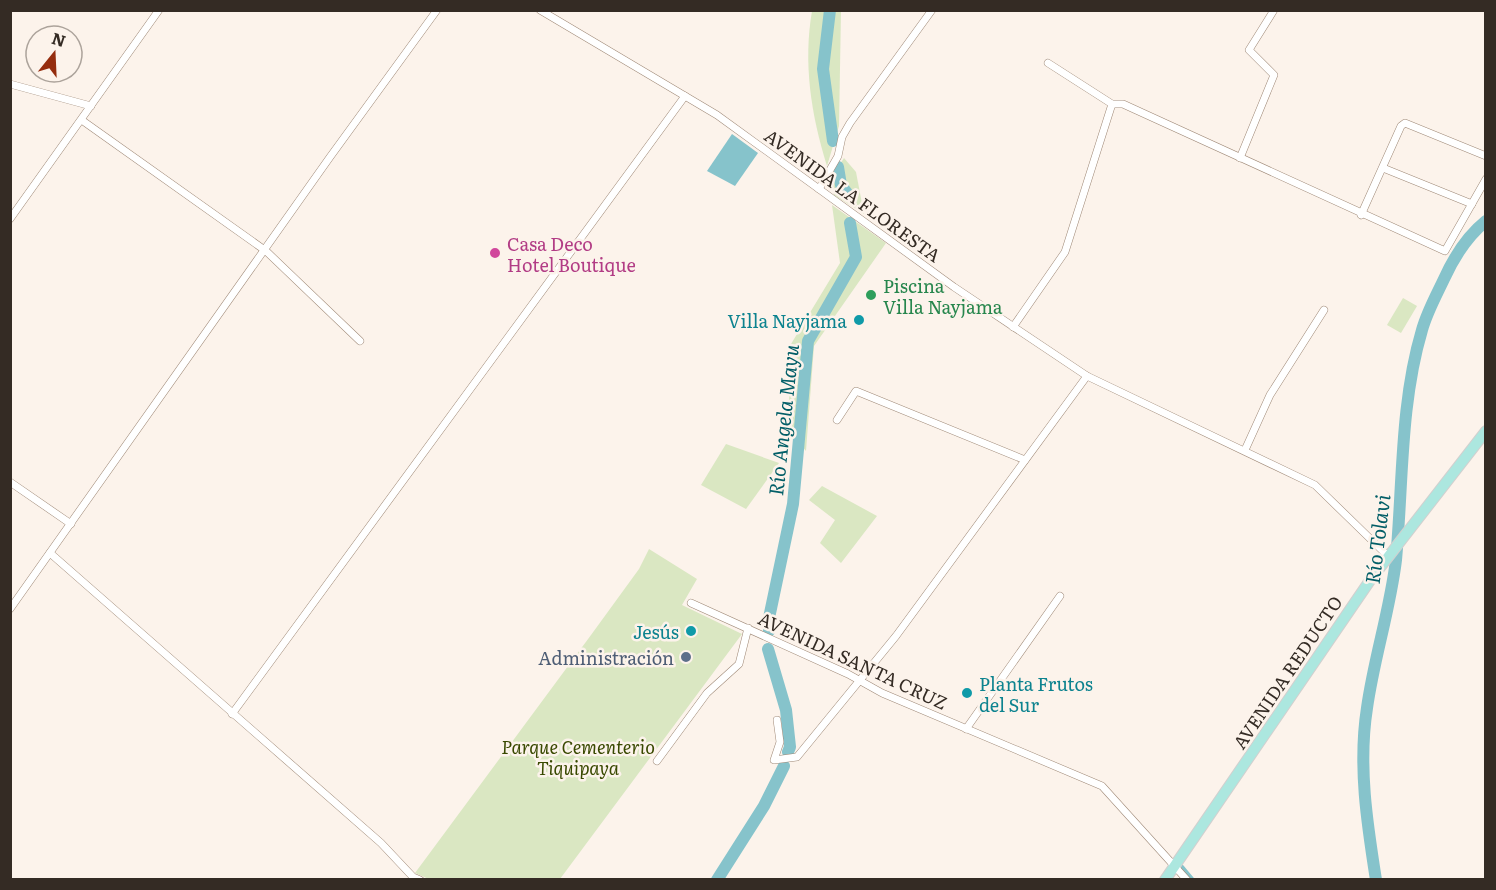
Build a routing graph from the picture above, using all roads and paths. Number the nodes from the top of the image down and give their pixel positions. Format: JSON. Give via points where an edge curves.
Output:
{"nodes":[{"id":1,"x":159,"y":10,"type":"edge"},
{"id":2,"x":437,"y":10,"type":"edge"},
{"id":3,"x":540,"y":10,"type":"edge"},
{"id":4,"x":932,"y":10,"type":"edge"},
{"id":5,"x":1274,"y":10,"type":"edge"},
{"id":6,"x":1048,"y":63,"type":"dead end"},
{"id":7,"x":10,"y":84,"type":"edge"},
{"id":8,"x":686,"y":96,"type":"junction"},
{"id":9,"x":1112,"y":104,"type":"junction"},
{"id":10,"x":91,"y":106,"type":"junction"},
{"id":11,"x":83,"y":120,"type":"junction"},
{"id":12,"x":1485,"y":156,"type":"edge"},
{"id":13,"x":1240,"y":158,"type":"junction"},
{"id":14,"x":1383,"y":168,"type":"junction"},
{"id":15,"x":1485,"y":179,"type":"edge"},
{"id":16,"x":819,"y":189,"type":"junction"},
{"id":17,"x":1472,"y":204,"type":"junction"},
{"id":18,"x":1361,"y":215,"type":"junction"},
{"id":19,"x":10,"y":219,"type":"edge"},
{"id":20,"x":266,"y":251,"type":"junction"},
{"id":21,"x":1323,"y":310,"type":"dead end"},
{"id":22,"x":1013,"y":327,"type":"junction"},
{"id":23,"x":360,"y":341,"type":"dead end"},
{"id":24,"x":1087,"y":376,"type":"junction"},
{"id":25,"x":837,"y":420,"type":"dead end"},
{"id":26,"x":1485,"y":431,"type":"edge"},
{"id":27,"x":1245,"y":450,"type":"junction"},
{"id":28,"x":1024,"y":460,"type":"junction"},
{"id":29,"x":10,"y":482,"type":"edge"},
{"id":30,"x":71,"y":524,"type":"junction"},
{"id":31,"x":50,"y":553,"type":"junction"},
{"id":32,"x":1390,"y":555,"type":"junction"},
{"id":33,"x":1060,"y":596,"type":"dead end"},
{"id":34,"x":691,"y":603,"type":"dead end"},
{"id":35,"x":10,"y":609,"type":"edge"},
{"id":36,"x":748,"y":628,"type":"junction"},
{"id":37,"x":859,"y":681,"type":"junction"},
{"id":38,"x":232,"y":714,"type":"junction"},
{"id":39,"x":777,"y":720,"type":"dead end"},
{"id":40,"x":966,"y":729,"type":"junction"},
{"id":41,"x":657,"y":761,"type":"dead end"},
{"id":42,"x":1175,"y":867,"type":"junction"},
{"id":43,"x":420,"y":879,"type":"edge"},
{"id":44,"x":1165,"y":879,"type":"edge"},
{"id":45,"x":1187,"y":879,"type":"edge"}],
"edges":[{"from":1,"to":10,"type":"street"},
{"from":2,"to":20,"type":"street"},
{"from":3,"to":8,"type":"street","name":"AVENIDA LA FLORESTA"},
{"from":4,"to":16,"type":"street","via":[[850,123],[838,156]]},
{"from":5,"to":13,"type":"street","via":[[1249,50],[1274,75]]},
{"from":6,"to":9,"type":"street"},
{"from":7,"to":10,"type":"street"},
{"from":8,"to":16,"type":"street","name":"AVENIDA LA FLORESTA"},
{"from":8,"to":38,"type":"street"},
{"from":9,"to":13,"type":"street","via":[[1123,104]]},
{"from":9,"to":22,"type":"street","via":[[1065,252]]},
{"from":10,"to":11,"type":"street"},
{"from":11,"to":19,"type":"street"},
{"from":11,"to":20,"type":"street"},
{"from":12,"to":14,"type":"street","via":[[1405,123]]},
{"from":13,"to":18,"type":"street"},
{"from":14,"to":17,"type":"street"},
{"from":14,"to":18,"type":"street"},
{"from":15,"to":17,"type":"street"},
{"from":16,"to":22,"type":"street","name":"AVENIDA LA FLORESTA"},
{"from":17,"to":18,"type":"street","via":[[1445,251]]},
{"from":20,"to":23,"type":"street"},
{"from":20,"to":30,"type":"street"},
{"from":21,"to":27,"type":"street","via":[[1270,395]]},
{"from":22,"to":24,"type":"street","name":"AVENIDA LA FLORESTA"},
{"from":24,"to":27,"type":"street","name":"AVENIDA LA FLORESTA"},
{"from":24,"to":28,"type":"street"},
{"from":25,"to":28,"type":"street","via":[[855,391]]},
{"from":26,"to":32,"type":"main road","name":"AVENIDA REDUCTO"},
{"from":27,"to":32,"type":"street","name":"AVENIDA LA FLORESTA","via":[[1315,485]]},
{"from":28,"to":37,"type":"street","via":[[954,559]]},
{"from":29,"to":30,"type":"street"},
{"from":30,"to":31,"type":"street"},
{"from":31,"to":35,"type":"street"},
{"from":31,"to":38,"type":"street"},
{"from":32,"to":42,"type":"main road","name":"AVENIDA REDUCTO"},
{"from":33,"to":40,"type":"street"},
{"from":34,"to":36,"type":"street","name":"AVENIDA SANTA CRUZ"},
{"from":36,"to":37,"type":"street","name":"AVENIDA SANTA CRUZ"},
{"from":36,"to":41,"type":"street","via":[[739,664],[707,693]]},
{"from":37,"to":39,"type":"street","via":[[797,757],[774,760],[780,742]]},
{"from":37,"to":40,"type":"street","name":"AVENIDA SANTA CRUZ"},
{"from":38,"to":43,"type":"street"},
{"from":40,"to":42,"type":"street","name":"AVENIDA SANTA CRUZ","via":[[1102,786]]},
{"from":42,"to":44,"type":"main road","name":"AVENIDA REDUCTO"},
{"from":42,"to":45,"type":"street","name":"AVENIDA SANTA CRUZ"}]}
